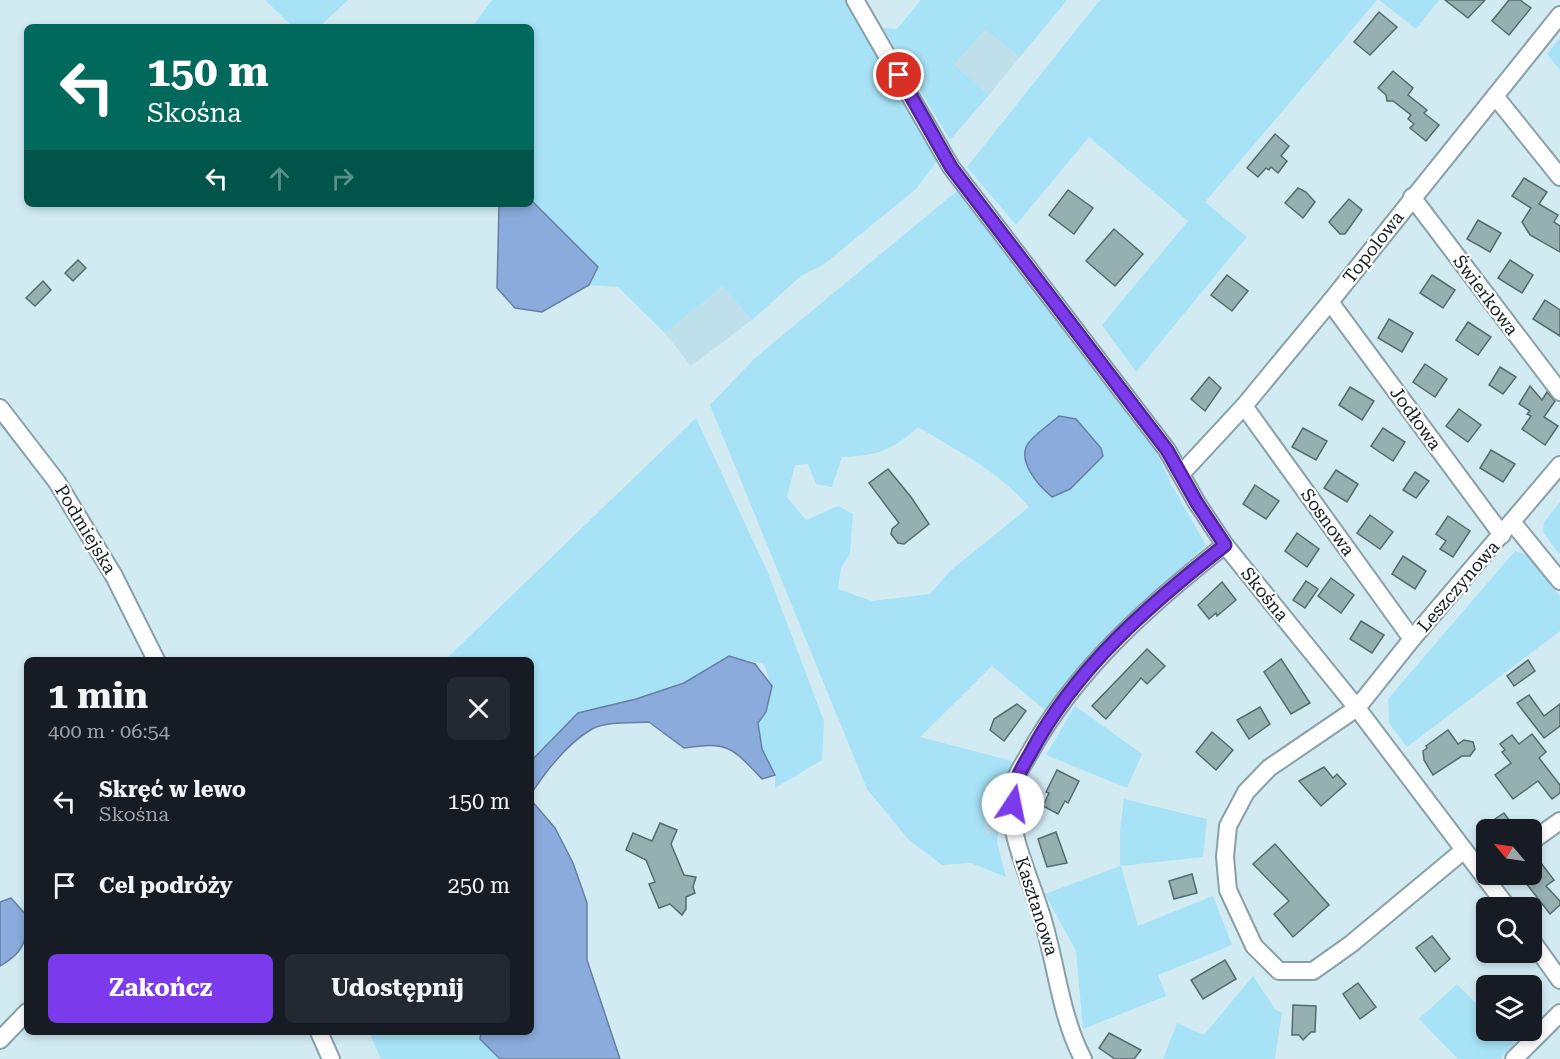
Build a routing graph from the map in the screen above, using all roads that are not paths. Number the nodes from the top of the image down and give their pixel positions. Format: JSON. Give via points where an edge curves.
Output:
{"nodes":[{"id":1,"x":855,"y":0,"type":"edge"},
{"id":2,"x":1560,"y":15,"type":"edge"},
{"id":3,"x":1495,"y":96,"type":"junction"},
{"id":4,"x":1560,"y":177,"type":"edge"},
{"id":5,"x":1412,"y":197,"type":"junction"},
{"id":6,"x":1330,"y":302,"type":"junction"},
{"id":7,"x":1560,"y":392,"type":"edge"},
{"id":8,"x":1244,"y":406,"type":"junction"},
{"id":9,"x":0,"y":408,"type":"edge"},
{"id":10,"x":1560,"y":465,"type":"edge"},
{"id":11,"x":1181,"y":474,"type":"junction"},
{"id":12,"x":1508,"y":529,"type":"junction"},
{"id":13,"x":1225,"y":545,"type":"junction"},
{"id":14,"x":1560,"y":581,"type":"edge"},
{"id":15,"x":1412,"y":639,"type":"junction"},
{"id":16,"x":154,"y":657,"type":"edge"},
{"id":17,"x":1357,"y":708,"type":"junction"},
{"id":18,"x":1560,"y":821,"type":"edge"},
{"id":19,"x":1542,"y":834,"type":"edge"},
{"id":20,"x":1464,"y":850,"type":"junction"},
{"id":21,"x":1476,"y":863,"type":"edge"},
{"id":22,"x":1542,"y":954,"type":"edge"},
{"id":23,"x":1560,"y":980,"type":"edge"},
{"id":24,"x":1560,"y":1013,"type":"edge"},
{"id":25,"x":24,"y":1015,"type":"edge"},
{"id":26,"x":320,"y":1035,"type":"edge"},
{"id":27,"x":0,"y":1040,"type":"edge"},
{"id":28,"x":331,"y":1059,"type":"edge"},
{"id":29,"x":1083,"y":1059,"type":"edge"},
{"id":30,"x":1514,"y":1059,"type":"edge"}],
"edges":[{"from":1,"to":11,"type":"street","name":"Skośna","via":[[951,167],[1076,328]]},
{"from":2,"to":3,"type":"street","name":"Topolowa"},
{"from":3,"to":4,"type":"street"},
{"from":3,"to":5,"type":"street","name":"Topolowa"},
{"from":5,"to":6,"type":"street","name":"Topolowa"},
{"from":5,"to":7,"type":"street","name":"Świerkowa"},
{"from":6,"to":8,"type":"street","name":"Topolowa"},
{"from":6,"to":12,"type":"street","name":"Jodłowa"},
{"from":8,"to":11,"type":"street","name":"Topolowa"},
{"from":8,"to":15,"type":"street","name":"Sosnowa"},
{"from":9,"to":16,"type":"street","name":"Podmiejska","via":[[57,482],[114,576]]},
{"from":10,"to":12,"type":"street","name":"Leszczynowa"},
{"from":11,"to":13,"type":"street","name":"Skośna"},
{"from":12,"to":14,"type":"street","name":"Jodłowa"},
{"from":12,"to":15,"type":"street","name":"Leszczynowa"},
{"from":13,"to":17,"type":"street","name":"Skośna"},
{"from":13,"to":29,"type":"street","name":"Kasztanowa","via":[[1180,580],[1088,668],[1048,719],[1012,787],[1014,837],[1040,906],[1070,1034]]},
{"from":15,"to":17,"type":"street","name":"Leszczynowa"},
{"from":17,"to":20,"type":"street","name":"Skośna"},
{"from":17,"to":20,"type":"street","via":[[1269,768],[1246,792],[1228,826],[1228,890],[1254,945],[1279,971],[1313,971]]},
{"from":18,"to":19,"type":"street"},
{"from":20,"to":21,"type":"street","name":"Skośna"},
{"from":22,"to":23,"type":"street"},
{"from":24,"to":30,"type":"street"},
{"from":25,"to":27,"type":"street"},
{"from":26,"to":28,"type":"street"}]}
